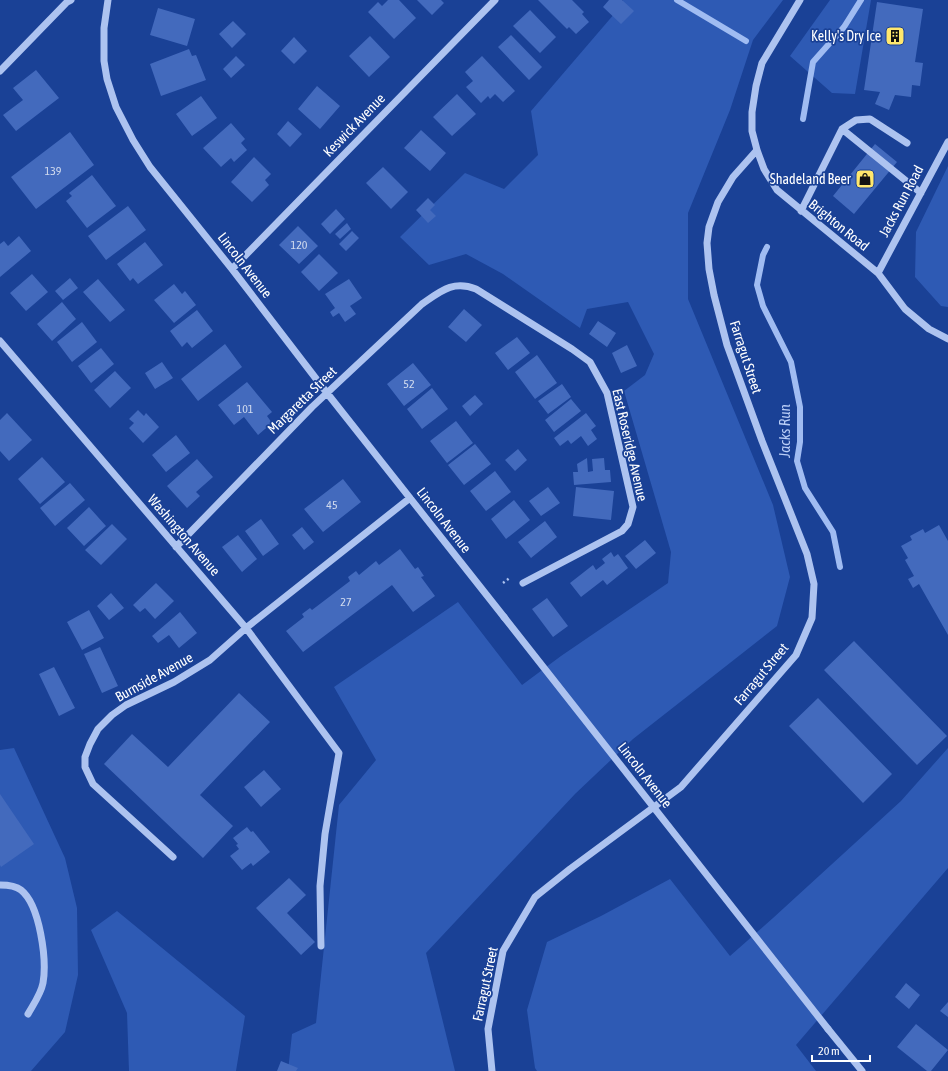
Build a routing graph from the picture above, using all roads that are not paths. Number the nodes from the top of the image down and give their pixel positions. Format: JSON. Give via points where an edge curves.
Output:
{"nodes":[{"id":1,"x":71,"y":0,"type":"edge"},
{"id":2,"x":108,"y":0,"type":"edge"},
{"id":3,"x":495,"y":0,"type":"edge"},
{"id":4,"x":800,"y":0,"type":"edge"},
{"id":5,"x":0,"y":71,"type":"edge"},
{"id":6,"x":842,"y":128,"type":"junction"},
{"id":7,"x":948,"y":142,"type":"edge"},
{"id":8,"x":906,"y":143,"type":"dead end"},
{"id":9,"x":757,"y":150,"type":"junction"},
{"id":10,"x":921,"y":193,"type":"junction"},
{"id":11,"x":801,"y":211,"type":"junction"},
{"id":12,"x":232,"y":269,"type":"junction"},
{"id":13,"x":878,"y":273,"type":"junction"},
{"id":14,"x":456,"y":285,"type":"joint"},
{"id":15,"x":948,"y":339,"type":"edge"},
{"id":16,"x":0,"y":342,"type":"edge"},
{"id":17,"x":327,"y":393,"type":"junction"},
{"id":18,"x":410,"y":498,"type":"junction"},
{"id":19,"x":176,"y":547,"type":"junction"},
{"id":20,"x":523,"y":583,"type":"dead end"},
{"id":21,"x":246,"y":628,"type":"junction"},
{"id":22,"x":173,"y":856,"type":"dead end"},
{"id":23,"x":0,"y":885,"type":"edge"},
{"id":24,"x":321,"y":946,"type":"dead end"},
{"id":25,"x":28,"y":1014,"type":"dead end"},
{"id":26,"x":492,"y":1071,"type":"edge"},
{"id":27,"x":862,"y":1071,"type":"edge"}],
"edges":[{"from":1,"to":5,"type":"street"},
{"from":2,"to":12,"type":"street","name":"Lincoln Avenue","via":[[104,28],[104,61],[116,107],[150,167]]},
{"from":3,"to":12,"type":"street","name":"Keswick Avenue"},
{"from":4,"to":9,"type":"street","name":"Brighton Road","via":[[762,63],[752,112],[752,131]]},
{"from":6,"to":8,"type":"street","via":[[856,120],[870,120]]},
{"from":6,"to":10,"type":"street"},
{"from":6,"to":11,"type":"street"},
{"from":7,"to":10,"type":"street","name":"Jacks Run Road"},
{"from":9,"to":11,"type":"street","name":"Brighton Road","via":[[764,169],[777,190]]},
{"from":9,"to":26,"type":"street","name":"Farragut Street","via":[[733,176],[718,202],[709,227],[709,269],[727,345],[807,554],[814,584],[812,618],[796,655],[681,787],[535,897],[503,950],[488,1029]]},
{"from":10,"to":13,"type":"street","name":"Jacks Run Road"},
{"from":11,"to":13,"type":"street","name":"Brighton Road"},
{"from":12,"to":17,"type":"street","name":"Lincoln Avenue"},
{"from":13,"to":15,"type":"street","name":"Brighton Road","via":[[905,309],[929,329]]},
{"from":14,"to":17,"type":"street","name":"Margaretta Street","via":[[441,291],[422,304]]},
{"from":14,"to":20,"type":"street","name":"East Roseridge Avenue","via":[[476,289],[590,362],[607,393],[633,507],[628,524],[622,531]]},
{"from":16,"to":19,"type":"street","name":"Washington Avenue"},
{"from":17,"to":18,"type":"street","name":"Lincoln Avenue"},
{"from":17,"to":19,"type":"street","name":"Margaretta Street"},
{"from":18,"to":21,"type":"street","name":"Burnside Avenue"},
{"from":18,"to":27,"type":"street","name":"Lincoln Avenue","bridge":true},
{"from":19,"to":21,"type":"street","name":"Washington Avenue"},
{"from":21,"to":22,"type":"street","name":"Burnside Avenue","via":[[210,660],[112,715],[98,729],[85,757],[85,767],[93,784]]},
{"from":21,"to":24,"type":"street","name":"Washington Avenue","via":[[339,753],[325,834],[320,886]]},
{"from":23,"to":25,"type":"street","via":[[20,889],[29,899],[41,931],[45,962],[43,985]]}]}
